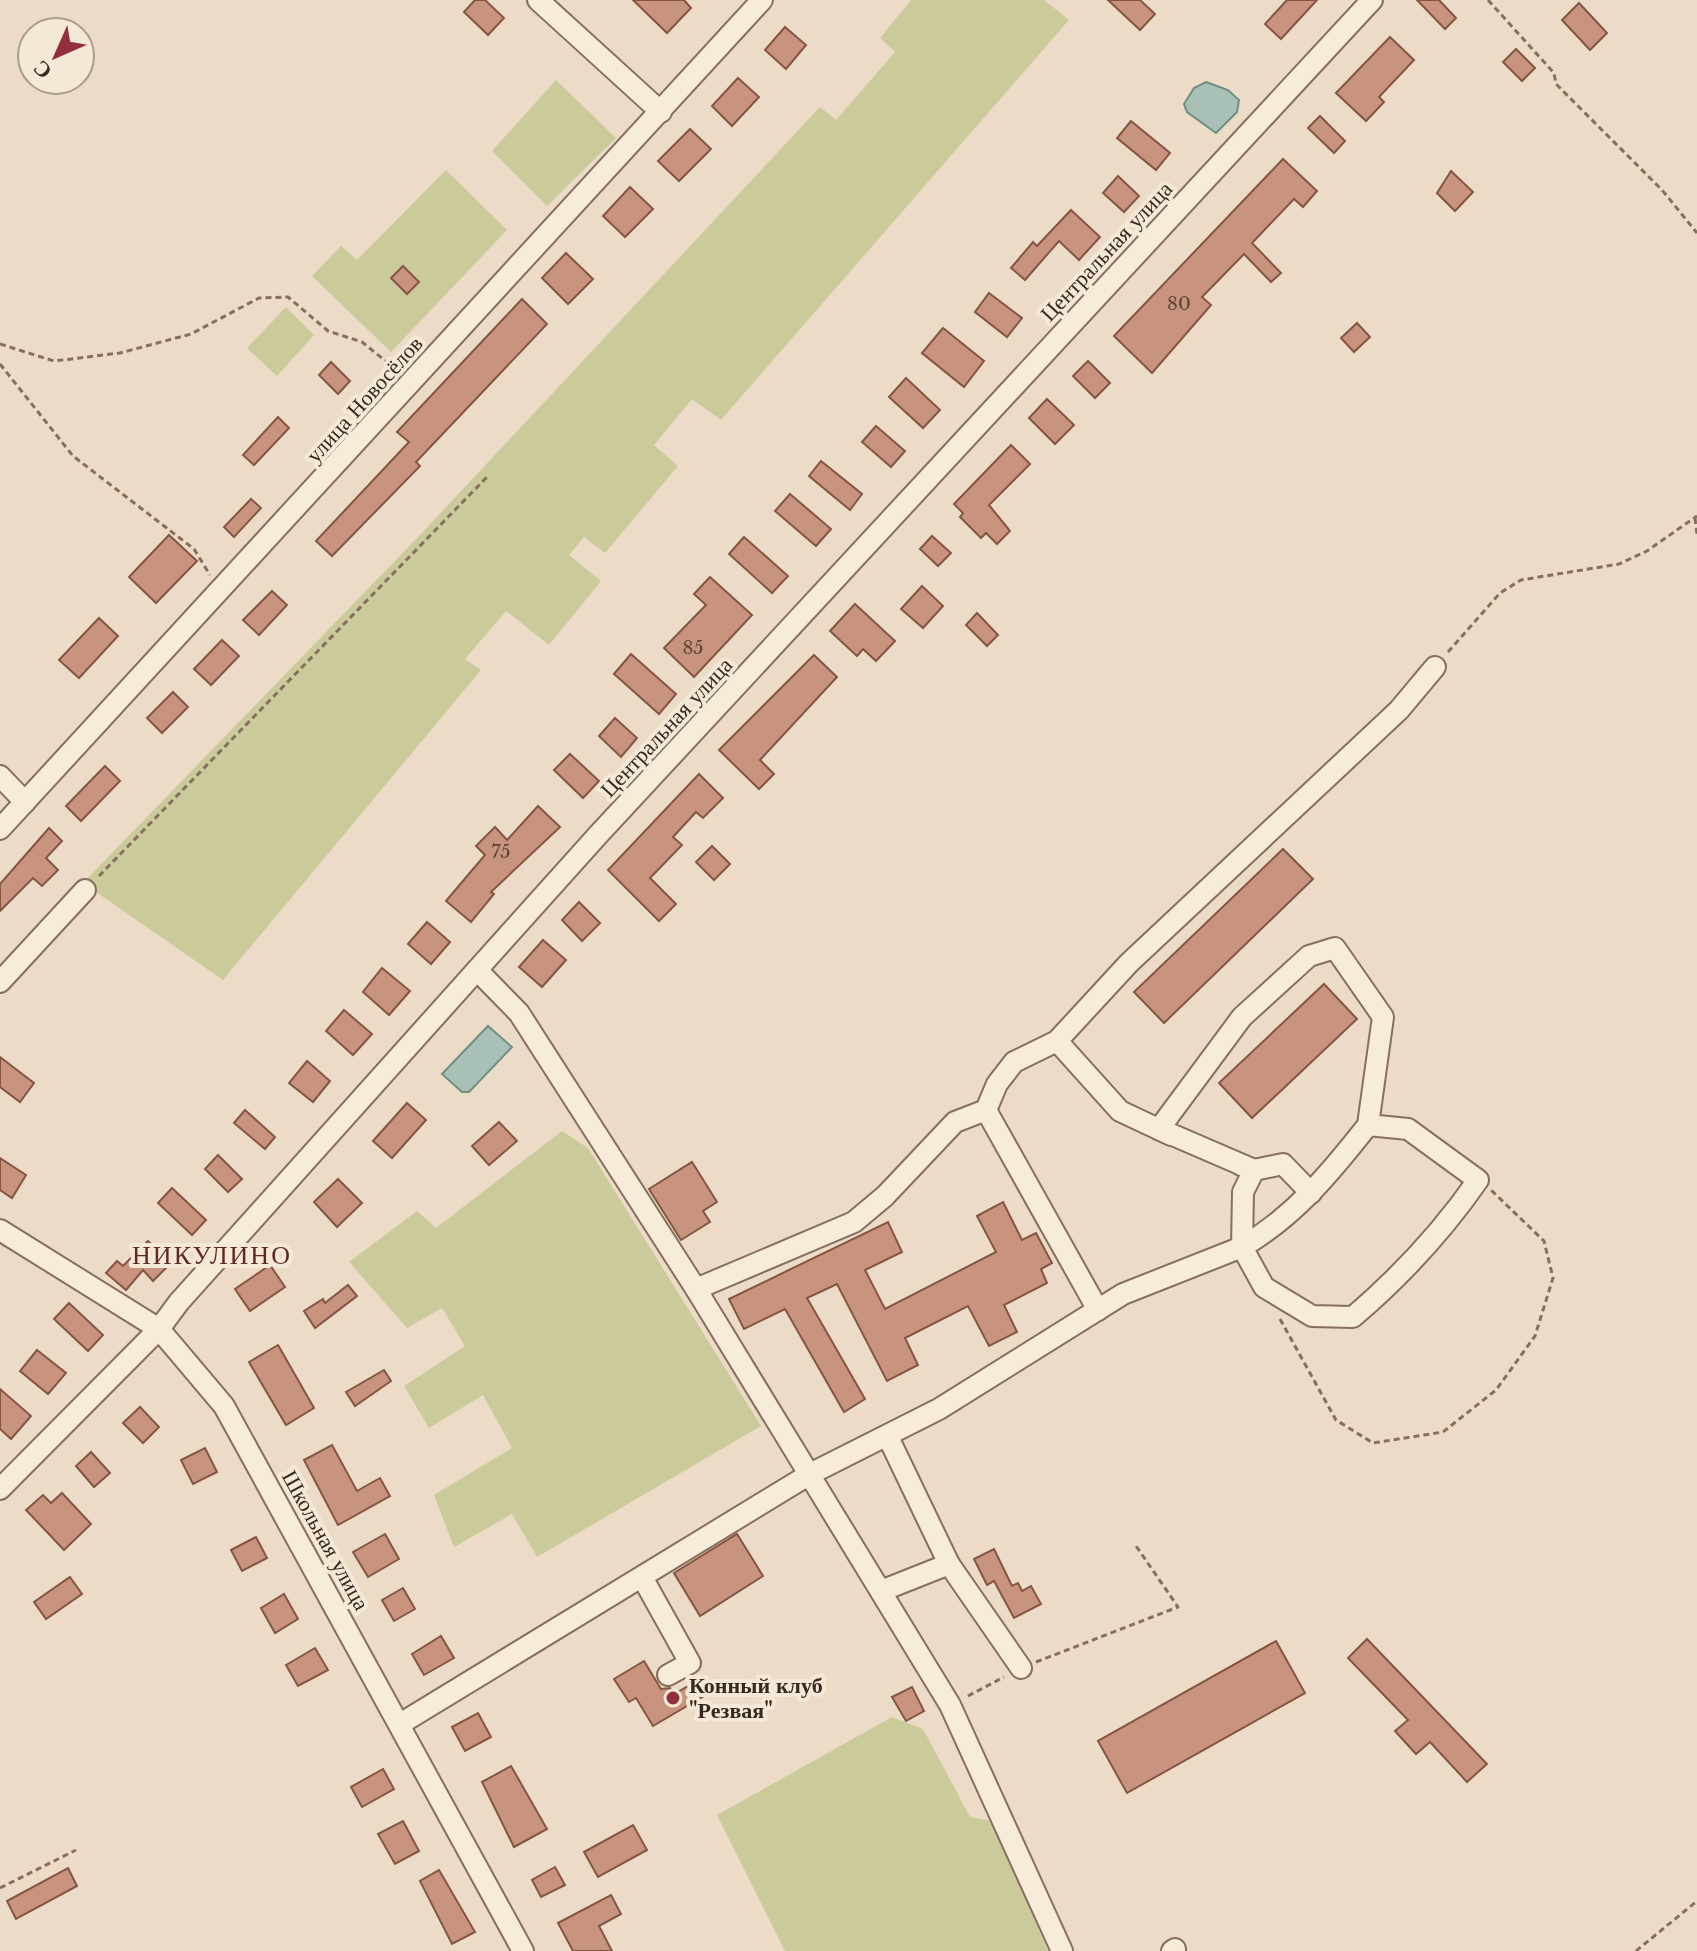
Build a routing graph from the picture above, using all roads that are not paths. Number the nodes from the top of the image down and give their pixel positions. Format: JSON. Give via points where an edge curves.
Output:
{"nodes":[{"id":1,"x":538,"y":0,"type":"edge"},
{"id":2,"x":762,"y":0,"type":"edge"},
{"id":3,"x":1372,"y":0,"type":"edge"},
{"id":4,"x":661,"y":112,"type":"junction"},
{"id":5,"x":1435,"y":667,"type":"road end"},
{"id":6,"x":0,"y":776,"type":"edge"},
{"id":7,"x":25,"y":802,"type":"junction"},
{"id":8,"x":0,"y":829,"type":"edge"},
{"id":9,"x":85,"y":890,"type":"road end"},
{"id":10,"x":477,"y":970,"type":"junction"},
{"id":11,"x":0,"y":982,"type":"edge"},
{"id":12,"x":1057,"y":1041,"type":"junction"},
{"id":13,"x":986,"y":1110,"type":"junction"},
{"id":14,"x":1368,"y":1125,"type":"junction"},
{"id":15,"x":1159,"y":1129,"type":"junction"},
{"id":16,"x":1254,"y":1170,"type":"junction"},
{"id":17,"x":1311,"y":1193,"type":"junction"},
{"id":18,"x":0,"y":1230,"type":"edge"},
{"id":19,"x":1242,"y":1247,"type":"junction"},
{"id":20,"x":696,"y":1289,"type":"junction"},
{"id":21,"x":1098,"y":1310,"type":"junction"},
{"id":22,"x":159,"y":1329,"type":"junction"},
{"id":23,"x":888,"y":1437,"type":"junction"},
{"id":24,"x":810,"y":1474,"type":"junction"},
{"id":25,"x":0,"y":1489,"type":"edge"},
{"id":26,"x":949,"y":1564,"type":"junction"},
{"id":27,"x":642,"y":1577,"type":"junction"},
{"id":28,"x":881,"y":1591,"type":"junction"},
{"id":29,"x":1021,"y":1668,"type":"road end"},
{"id":30,"x":668,"y":1675,"type":"dead end"},
{"id":31,"x":400,"y":1724,"type":"junction"},
{"id":32,"x":523,"y":1951,"type":"edge"},
{"id":33,"x":1062,"y":1951,"type":"edge"}],
"edges":[{"from":1,"to":4,"type":"street"},
{"from":2,"to":4,"type":"street","name":"улица Новосёлов"},
{"from":3,"to":10,"type":"street","name":"Центральная улица"},
{"from":4,"to":7,"type":"street","name":"улица Новосёлов"},
{"from":5,"to":12,"type":"street","via":[[1399,710],[1129,963]]},
{"from":6,"to":7,"type":"street"},
{"from":7,"to":8,"type":"street","name":"улица Новосёлов"},
{"from":9,"to":11,"type":"street"},
{"from":10,"to":20,"type":"street","via":[[519,1013]]},
{"from":10,"to":22,"type":"street","name":"Центральная улица"},
{"from":12,"to":13,"type":"street","via":[[1014,1062]]},
{"from":12,"to":15,"type":"street","via":[[1120,1111]]},
{"from":13,"to":20,"type":"street","via":[[955,1122],[854,1222]]},
{"from":13,"to":21,"type":"street"},
{"from":14,"to":15,"type":"street","via":[[1383,1017],[1335,948],[1309,956],[1242,1017]]},
{"from":14,"to":17,"type":"street"},
{"from":14,"to":19,"type":"street","via":[[1408,1129],[1478,1180],[1399,1277],[1353,1317],[1312,1316],[1264,1287]]},
{"from":15,"to":16,"type":"street"},
{"from":16,"to":17,"type":"street","via":[[1283,1164]]},
{"from":16,"to":19,"type":"street","via":[[1243,1192]]},
{"from":17,"to":19,"type":"street","via":[[1275,1227]]},
{"from":18,"to":22,"type":"street","name":"Школьная улица"},
{"from":19,"to":21,"type":"street","via":[[1123,1294]]},
{"from":20,"to":24,"type":"street"},
{"from":21,"to":23,"type":"street"},
{"from":22,"to":25,"type":"street","name":"Центральная улица"},
{"from":22,"to":31,"type":"street","name":"Школьная улица","via":[[224,1406]]},
{"from":23,"to":24,"type":"street"},
{"from":23,"to":26,"type":"street"},
{"from":24,"to":27,"type":"street"},
{"from":24,"to":28,"type":"street"},
{"from":26,"to":28,"type":"street"},
{"from":26,"to":29,"type":"street"},
{"from":27,"to":30,"type":"street","via":[[690,1663]]},
{"from":27,"to":31,"type":"street"},
{"from":28,"to":33,"type":"street","via":[[950,1705]]},
{"from":31,"to":32,"type":"street","name":"Школьная улица"}]}
